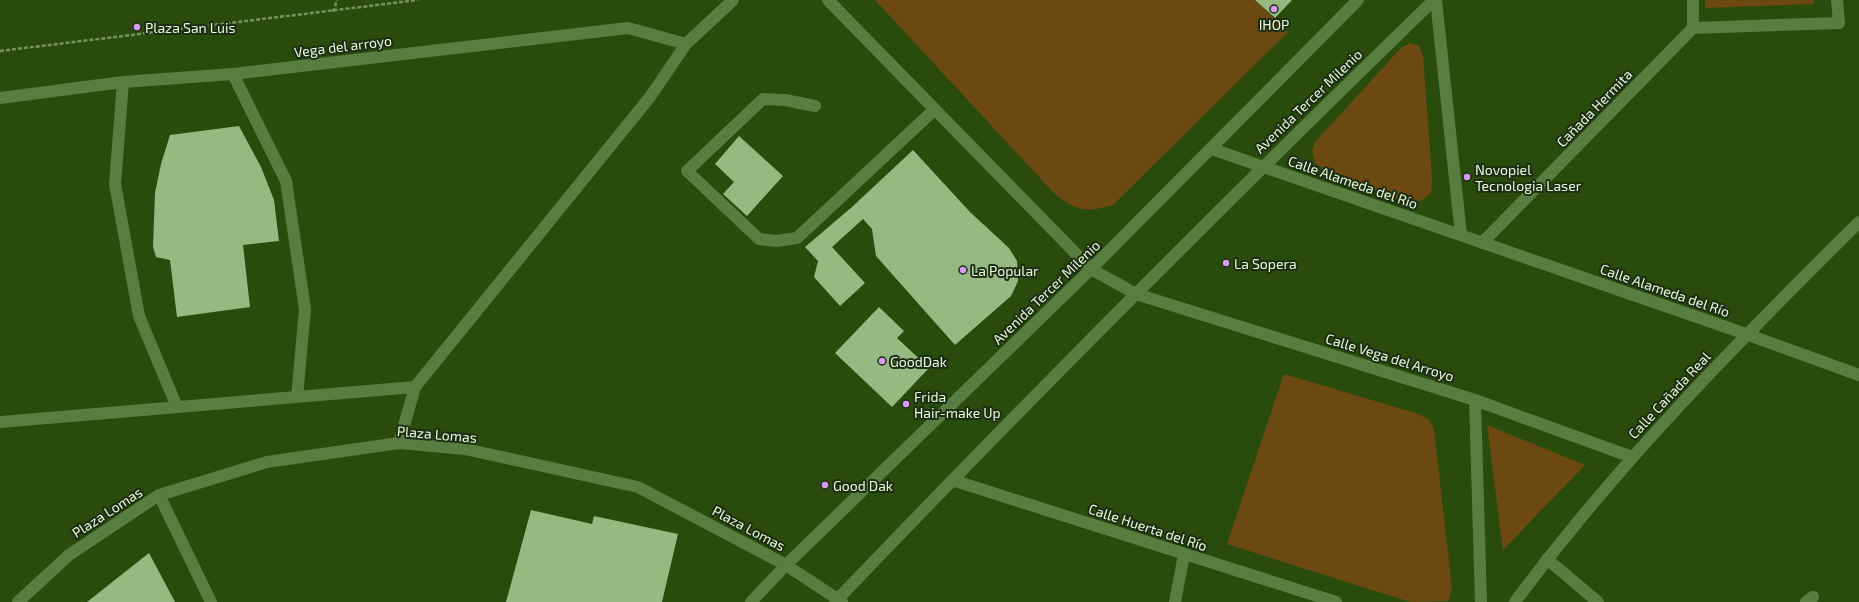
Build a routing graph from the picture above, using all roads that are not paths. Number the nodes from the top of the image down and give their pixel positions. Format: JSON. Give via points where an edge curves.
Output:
{"nodes":[{"id":1,"x":733,"y":0,"type":"edge"},
{"id":2,"x":828,"y":0,"type":"edge"},
{"id":3,"x":1358,"y":0,"type":"edge"},
{"id":4,"x":1435,"y":0,"type":"edge"},
{"id":5,"x":1693,"y":0,"type":"edge"},
{"id":6,"x":1838,"y":0,"type":"edge"},
{"id":7,"x":1693,"y":28,"type":"junction"},
{"id":8,"x":686,"y":44,"type":"junction"},
{"id":9,"x":233,"y":74,"type":"junction"},
{"id":10,"x":123,"y":82,"type":"junction"},
{"id":11,"x":0,"y":98,"type":"edge"},
{"id":12,"x":815,"y":106,"type":"dead end"},
{"id":13,"x":934,"y":110,"type":"junction"},
{"id":14,"x":1212,"y":149,"type":"junction"},
{"id":15,"x":1262,"y":166,"type":"junction"},
{"id":16,"x":1859,"y":222,"type":"edge"},
{"id":17,"x":1461,"y":235,"type":"junction"},
{"id":18,"x":1482,"y":243,"type":"junction"},
{"id":19,"x":1091,"y":269,"type":"junction"},
{"id":20,"x":1136,"y":294,"type":"junction"},
{"id":21,"x":1746,"y":334,"type":"junction"},
{"id":22,"x":1859,"y":375,"type":"edge"},
{"id":23,"x":415,"y":387,"type":"junction"},
{"id":24,"x":297,"y":397,"type":"junction"},
{"id":25,"x":1475,"y":400,"type":"junction"},
{"id":26,"x":178,"y":407,"type":"junction"},
{"id":27,"x":0,"y":422,"type":"edge"},
{"id":28,"x":399,"y":444,"type":"junction"},
{"id":29,"x":1632,"y":457,"type":"junction"},
{"id":30,"x":952,"y":480,"type":"junction"},
{"id":31,"x":159,"y":495,"type":"junction"},
{"id":32,"x":1184,"y":555,"type":"junction"},
{"id":33,"x":1547,"y":559,"type":"junction"},
{"id":34,"x":786,"y":565,"type":"junction"},
{"id":35,"x":839,"y":601,"type":"edge"},
{"id":36,"x":18,"y":602,"type":"edge"},
{"id":37,"x":211,"y":602,"type":"edge"},
{"id":38,"x":751,"y":602,"type":"edge"},
{"id":39,"x":1175,"y":602,"type":"edge"},
{"id":40,"x":1336,"y":602,"type":"edge"},
{"id":41,"x":1481,"y":602,"type":"edge"},
{"id":42,"x":1515,"y":602,"type":"edge"},
{"id":43,"x":1598,"y":602,"type":"edge"}],
"edges":[{"from":1,"to":8,"type":"street"},
{"from":2,"to":13,"type":"street","name":"Calle Vega del Arroyo"},
{"from":3,"to":14,"type":"street","name":"Avenida Tercer Milenio"},
{"from":4,"to":15,"type":"street","name":"Avenida Tercer Milenio"},
{"from":4,"to":17,"type":"street"},
{"from":5,"to":7,"type":"street"},
{"from":6,"to":7,"type":"street","via":[[1839,23]]},
{"from":7,"to":18,"type":"street","name":"Cañada Hermita"},
{"from":8,"to":9,"type":"street","name":"Vega del arroyo","via":[[628,28]]},
{"from":8,"to":23,"type":"street","via":[[650,97]]},
{"from":9,"to":10,"type":"street","name":"Vega del arroyo"},
{"from":9,"to":24,"type":"street","via":[[286,181],[305,310]]},
{"from":10,"to":11,"type":"street","name":"Vega del arroyo"},
{"from":10,"to":26,"type":"street","via":[[115,184],[139,316]]},
{"from":12,"to":13,"type":"street","via":[[763,99],[687,171],[759,239],[776,241],[797,238]]},
{"from":13,"to":19,"type":"street","name":"Calle Vega del Arroyo"},
{"from":14,"to":15,"type":"street","name":"Calle Alameda del Río"},
{"from":14,"to":19,"type":"street","name":"Avenida Tercer Milenio"},
{"from":15,"to":17,"type":"street","name":"Calle Alameda del Río"},
{"from":15,"to":20,"type":"street","name":"Avenida Tercer Milenio"},
{"from":16,"to":21,"type":"street","name":"Calle Cañada Real"},
{"from":17,"to":18,"type":"street","name":"Calle Alameda del Río"},
{"from":18,"to":21,"type":"street","name":"Calle Alameda del Río"},
{"from":19,"to":20,"type":"street","name":"Calle Vega del Arroyo"},
{"from":19,"to":34,"type":"street","name":"Avenida Tercer Milenio"},
{"from":20,"to":25,"type":"street","name":"Calle Vega del Arroyo"},
{"from":20,"to":30,"type":"street","name":"Avenida Tercer Milenio"},
{"from":21,"to":22,"type":"street","name":"Calle Alameda del Río"},
{"from":21,"to":29,"type":"street","name":"Calle Cañada Real"},
{"from":23,"to":24,"type":"street"},
{"from":23,"to":28,"type":"street"},
{"from":24,"to":26,"type":"street"},
{"from":25,"to":29,"type":"street","name":"Calle Vega del Arroyo"},
{"from":25,"to":41,"type":"street"},
{"from":26,"to":27,"type":"street"},
{"from":28,"to":31,"type":"street","name":"Plaza Lomas","via":[[267,462]]},
{"from":28,"to":34,"type":"street","name":"Plaza Lomas","via":[[465,449],[638,487]]},
{"from":29,"to":33,"type":"street","name":"Calle Cañada Real"},
{"from":30,"to":32,"type":"street","name":"Calle Huerta del Río"},
{"from":30,"to":35,"type":"street","name":"Avenida Tercer Milenio"},
{"from":31,"to":36,"type":"street","name":"Plaza Lomas","via":[[69,555]]},
{"from":31,"to":37,"type":"street"},
{"from":32,"to":39,"type":"street"},
{"from":32,"to":40,"type":"street","name":"Calle Huerta del Río"},
{"from":33,"to":42,"type":"street","name":"Calle Cañada Real"},
{"from":33,"to":43,"type":"street"},
{"from":34,"to":35,"type":"street","name":"Plaza Lomas"},
{"from":34,"to":38,"type":"street","name":"Avenida Tercer Milenio"}]}
